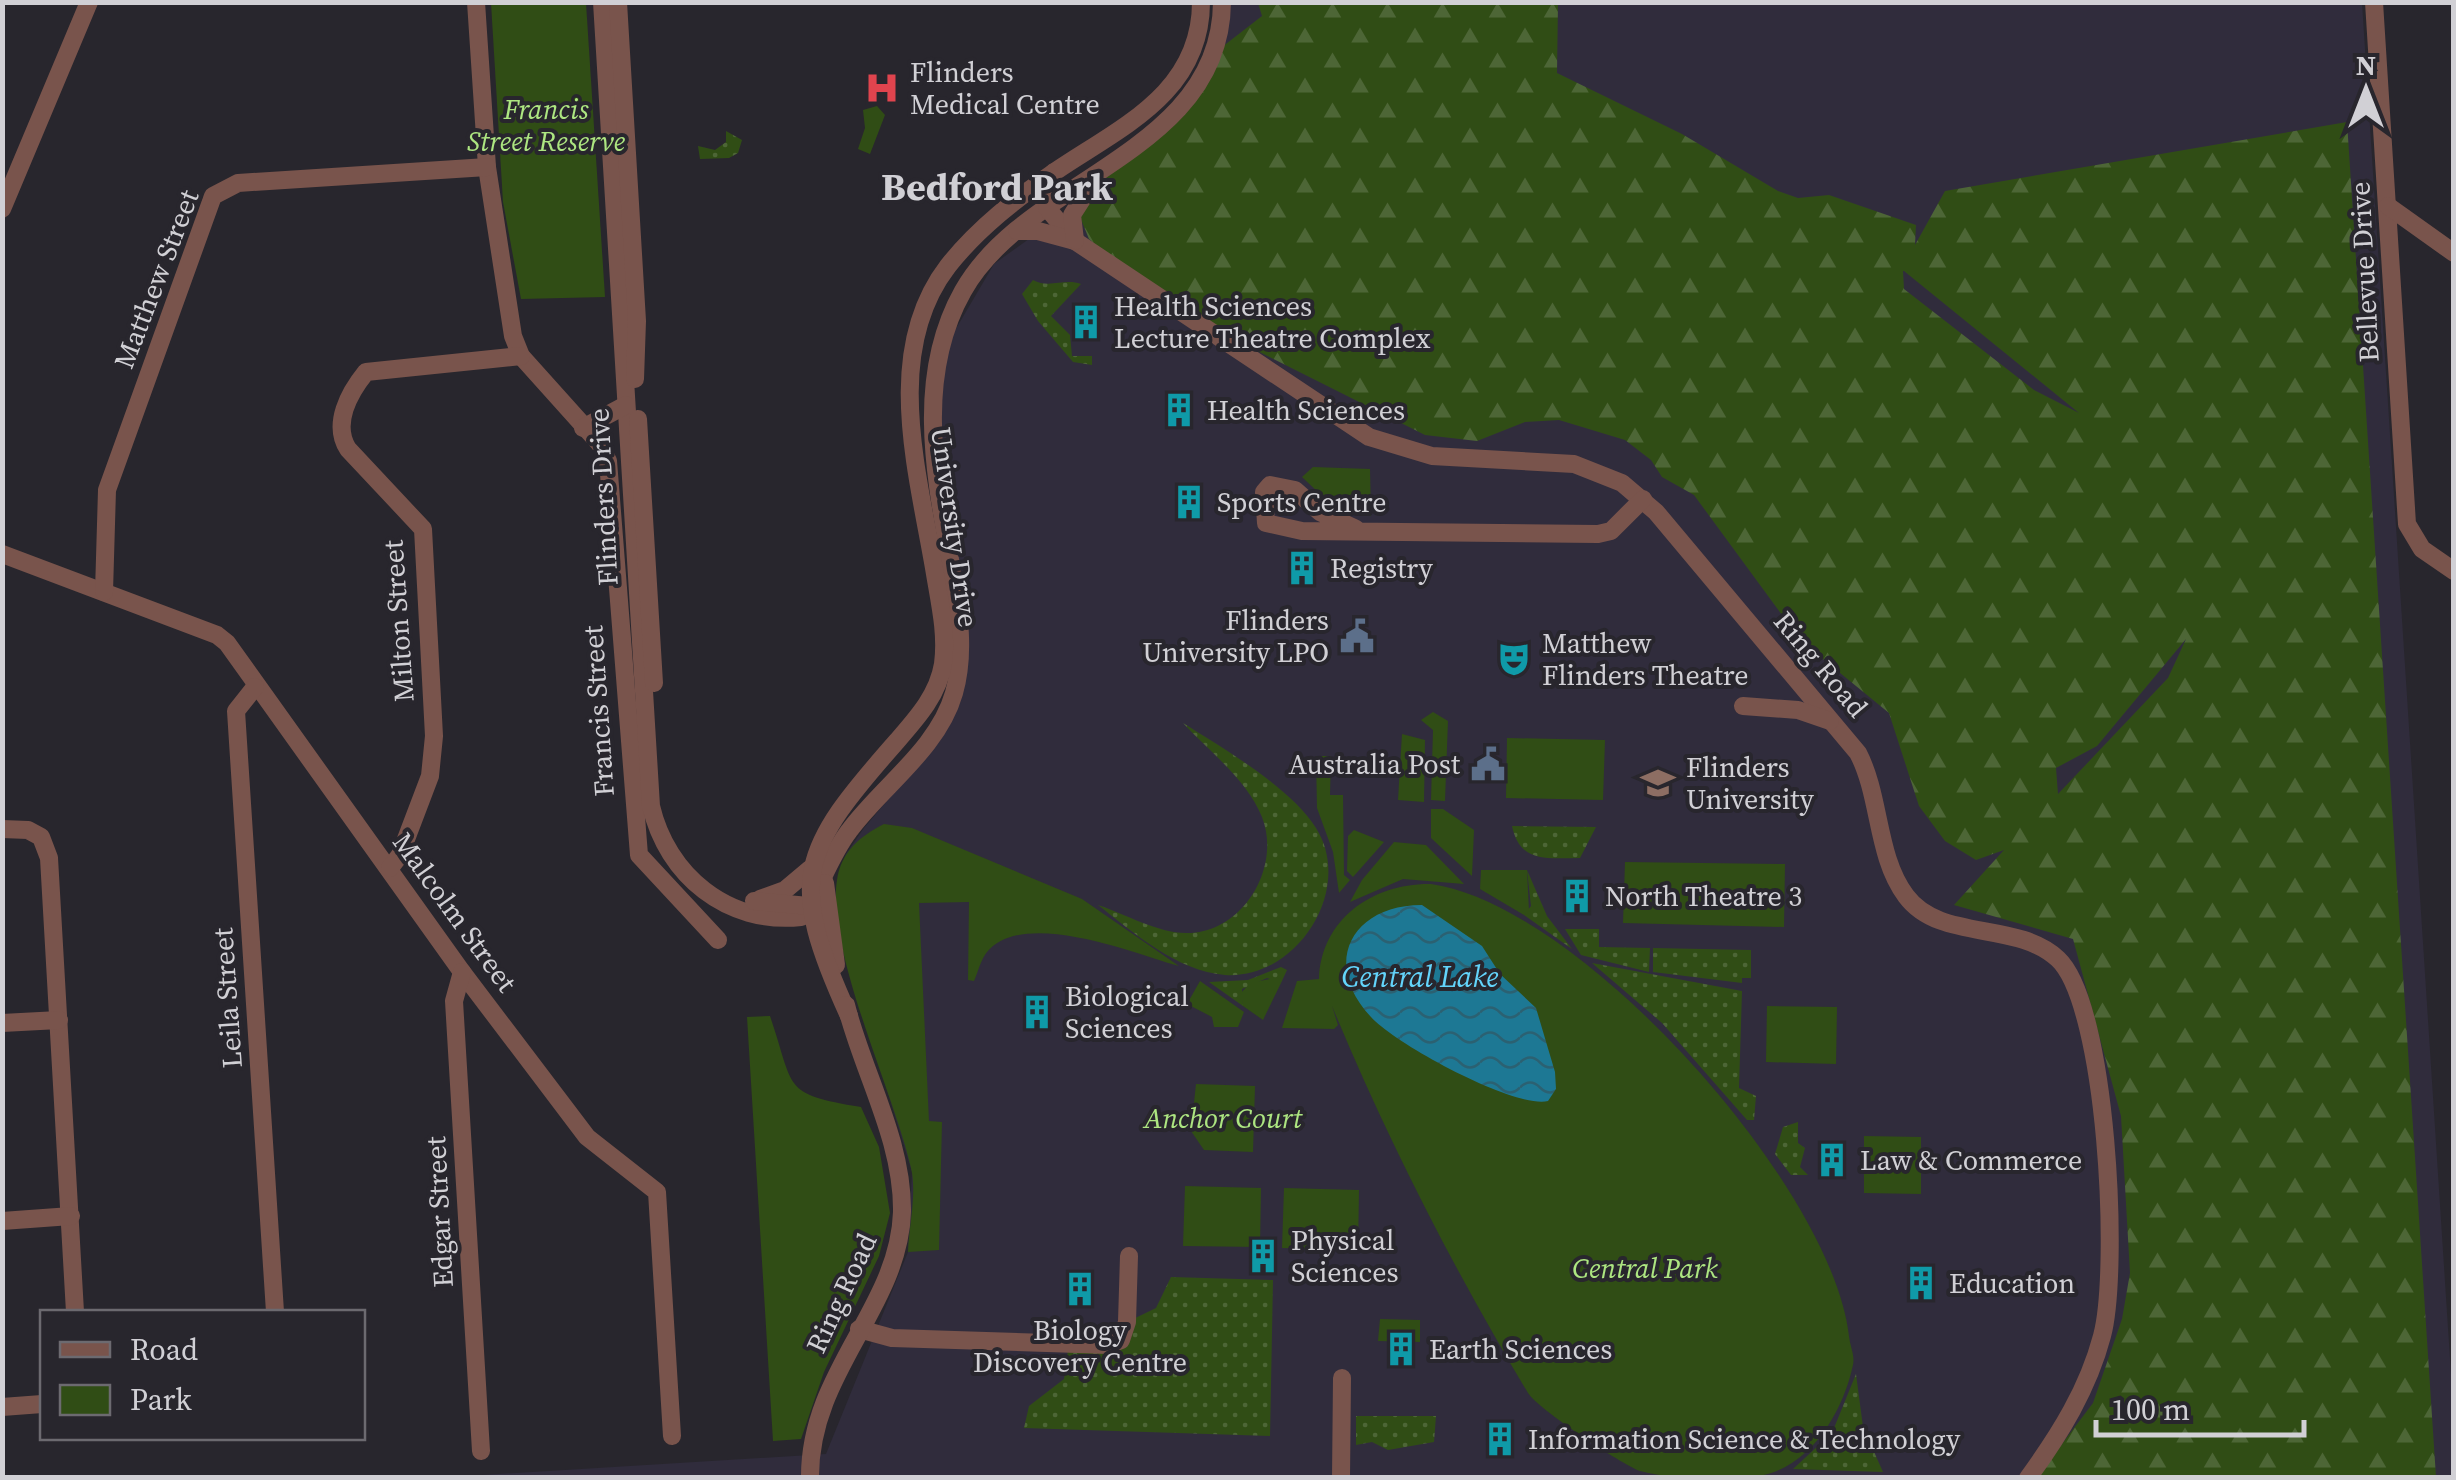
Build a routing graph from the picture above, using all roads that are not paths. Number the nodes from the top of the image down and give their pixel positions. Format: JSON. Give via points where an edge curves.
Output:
{"nodes":[{"id":1,"x":89,"y":2,"type":"edge"},
{"id":2,"x":476,"y":2,"type":"edge"},
{"id":3,"x":602,"y":2,"type":"edge"},
{"id":4,"x":618,"y":2,"type":"edge"},
{"id":5,"x":1201,"y":2,"type":"edge"},
{"id":6,"x":1222,"y":2,"type":"edge"},
{"id":7,"x":2374,"y":2,"type":"edge"},
{"id":8,"x":488,"y":167,"type":"junction"},
{"id":9,"x":1100,"y":171,"type":"junction"},
{"id":10,"x":1054,"y":172,"type":"junction"},
{"id":11,"x":2388,"y":206,"type":"junction"},
{"id":12,"x":2,"y":208,"type":"edge"},
{"id":13,"x":1047,"y":208,"type":"junction"},
{"id":14,"x":1017,"y":232,"type":"junction"},
{"id":15,"x":1075,"y":241,"type":"junction"},
{"id":16,"x":2454,"y":253,"type":"edge"},
{"id":17,"x":954,"y":259,"type":"junction"},
{"id":18,"x":521,"y":356,"type":"junction"},
{"id":19,"x":626,"y":405,"type":"junction"},
{"id":20,"x":583,"y":428,"type":"junction"},
{"id":21,"x":1643,"y":499,"type":"junction"},
{"id":22,"x":1356,"y":529,"type":"junction"},
{"id":23,"x":2,"y":554,"type":"edge"},
{"id":24,"x":2454,"y":570,"type":"edge"},
{"id":25,"x":104,"y":592,"type":"junction"},
{"id":26,"x":255,"y":687,"type":"junction"},
{"id":27,"x":1743,"y":706,"type":"dead end"},
{"id":28,"x":1839,"y":726,"type":"junction"},
{"id":29,"x":866,"y":776,"type":"junction"},
{"id":30,"x":872,"y":806,"type":"junction"},
{"id":31,"x":2,"y":829,"type":"edge"},
{"id":32,"x":390,"y":868,"type":"junction"},
{"id":33,"x":818,"y":876,"type":"junction"},
{"id":34,"x":756,"y":901,"type":"junction"},
{"id":35,"x":808,"y":906,"type":"junction"},
{"id":36,"x":778,"y":917,"type":"junction"},
{"id":37,"x":718,"y":940,"type":"dead end"},
{"id":38,"x":828,"y":953,"type":"junction"},
{"id":39,"x":462,"y":972,"type":"junction"},
{"id":40,"x":59,"y":1020,"type":"junction"},
{"id":41,"x":2,"y":1023,"type":"edge"},
{"id":42,"x":70,"y":1216,"type":"junction"},
{"id":43,"x":2,"y":1221,"type":"edge"},
{"id":44,"x":1129,"y":1256,"type":"dead end"},
{"id":45,"x":75,"y":1310,"type":"edge"},
{"id":46,"x":275,"y":1310,"type":"edge"},
{"id":47,"x":859,"y":1330,"type":"junction"},
{"id":48,"x":1342,"y":1378,"type":"dead end"},
{"id":49,"x":40,"y":1404,"type":"edge"},
{"id":50,"x":2,"y":1407,"type":"edge"},
{"id":51,"x":672,"y":1436,"type":"dead end"},
{"id":52,"x":481,"y":1450,"type":"dead end"},
{"id":53,"x":810,"y":1478,"type":"edge"},
{"id":54,"x":1341,"y":1478,"type":"edge"},
{"id":55,"x":2028,"y":1478,"type":"edge"}],
"edges":[{"from":1,"to":12,"type":"street"},
{"from":2,"to":8,"type":"street","name":"Francis Street"},
{"from":3,"to":19,"type":"street","name":"Flinders Drive"},
{"from":4,"to":34,"type":"street","name":"Flinders Drive","via":[[661,805],[673,843],[695,874],[716,889]]},
{"from":5,"to":10,"type":"street","name":"University Drive","via":[[1192,53],[1170,90]]},
{"from":6,"to":9,"type":"street","name":"University Drive","via":[[1222,28],[1208,72],[1168,119]]},
{"from":7,"to":11,"type":"street","name":"Bellevue Drive"},
{"from":8,"to":18,"type":"street","name":"Francis Street"},
{"from":8,"to":25,"type":"street","name":"Matthew Street","via":[[238,183],[212,196],[107,490]]},
{"from":9,"to":13,"type":"street","name":"University Drive"},
{"from":9,"to":15,"type":"street","via":[[1072,215]]},
{"from":10,"to":13,"type":"street"},
{"from":10,"to":17,"type":"street","name":"University Drive"},
{"from":11,"to":16,"type":"street"},
{"from":11,"to":24,"type":"street","name":"Bellevue Drive","via":[[2406,524],[2422,548]]},
{"from":13,"to":14,"type":"street","name":"University Drive"},
{"from":13,"to":15,"type":"street","name":"Ring Road"},
{"from":13,"to":17,"type":"street","via":[[1010,213]]},
{"from":14,"to":15,"type":"street"},
{"from":14,"to":30,"type":"street","name":"University Drive","via":[[962,293],[943,336],[932,394],[933,445],[959,622],[954,694],[924,746]]},
{"from":15,"to":21,"type":"street","name":"Ring Road","via":[[1369,437],[1414,454],[1592,468]]},
{"from":17,"to":29,"type":"street","name":"University Drive","via":[[925,307],[910,367],[918,474],[943,620],[941,673],[922,712]]},
{"from":18,"to":20,"type":"street","name":"Francis Street"},
{"from":18,"to":32,"type":"street","name":"Milton Street","via":[[366,372],[341,418],[348,449],[423,530],[434,736],[430,776]]},
{"from":19,"to":20,"type":"street"},
{"from":19,"to":36,"type":"street","name":"Flinders Drive","via":[[654,820],[670,855],[702,892]]},
{"from":20,"to":37,"type":"street","name":"Francis Street","via":[[608,461],[638,855]]},
{"from":21,"to":22,"type":"street","via":[[1611,531],[1598,534]]},
{"from":21,"to":28,"type":"street","name":"Ring Road"},
{"from":22,"to":22,"type":"street","via":[[1270,526],[1263,519],[1264,492],[1270,485],[1291,488]]},
{"from":23,"to":25,"type":"street","name":"Malcolm Street"},
{"from":25,"to":26,"type":"street","name":"Malcolm Street","via":[[217,635]]},
{"from":26,"to":32,"type":"street","name":"Malcolm Street"},
{"from":26,"to":46,"type":"street","name":"Leila Street","via":[[236,710]]},
{"from":27,"to":28,"type":"street","via":[[1818,714]]},
{"from":28,"to":55,"type":"street","name":"Ring Road","via":[[1865,767],[1893,873],[1912,903],[1938,918],[2043,948],[2068,970],[2084,1002],[2110,1197],[2112,1282],[2090,1373]]},
{"from":29,"to":30,"type":"street"},
{"from":29,"to":33,"type":"street","name":"University Drive","via":[[825,830]]},
{"from":30,"to":33,"type":"street","name":"University Drive"},
{"from":31,"to":40,"type":"street","via":[[41,837],[48,858]]},
{"from":32,"to":39,"type":"street","name":"Malcolm Street"},
{"from":33,"to":34,"type":"street"},
{"from":33,"to":35,"type":"street","name":"University Drive"},
{"from":33,"to":38,"type":"street","name":"Ring Road"},
{"from":34,"to":35,"type":"street","name":"Flinders Drive"},
{"from":35,"to":36,"type":"street","via":[[801,917]]},
{"from":35,"to":38,"type":"street","name":"Ring Road"},
{"from":36,"to":38,"type":"street","name":"Flinders Drive"},
{"from":38,"to":47,"type":"street","name":"Ring Road","via":[[895,1155],[902,1213],[894,1253]]},
{"from":39,"to":51,"type":"street","name":"Malcolm Street","via":[[588,1137],[658,1192]]},
{"from":39,"to":52,"type":"street","name":"Edgar Street","via":[[454,1002]]},
{"from":40,"to":41,"type":"street"},
{"from":40,"to":42,"type":"street"},
{"from":42,"to":43,"type":"street"},
{"from":42,"to":45,"type":"street"},
{"from":44,"to":47,"type":"street","via":[[1126,1322],[1121,1340],[1108,1345],[892,1338]]},
{"from":47,"to":53,"type":"street","name":"Ring Road","via":[[816,1422]]},
{"from":48,"to":54,"type":"street"},
{"from":49,"to":50,"type":"street"}]}
